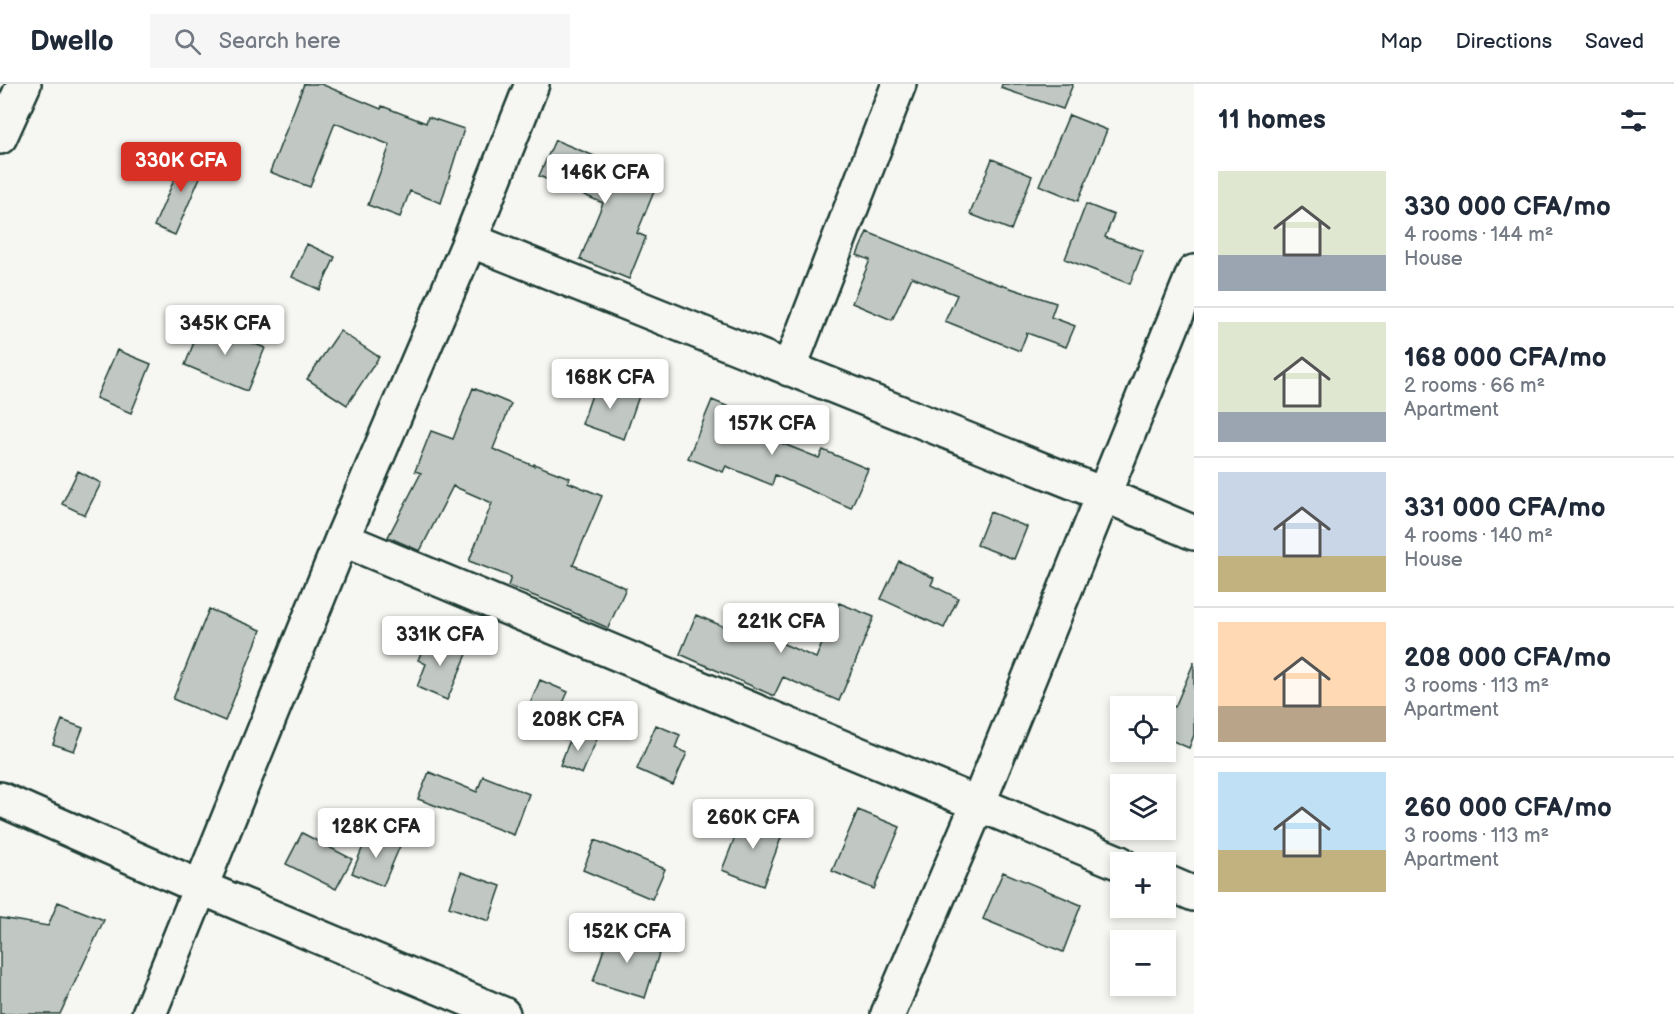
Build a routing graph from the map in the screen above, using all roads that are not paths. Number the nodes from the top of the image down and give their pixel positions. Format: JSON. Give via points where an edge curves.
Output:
{"nodes":[{"id":1,"x":24,"y":84,"type":"edge"},
{"id":2,"x":532,"y":84,"type":"edge"},
{"id":3,"x":899,"y":84,"type":"edge"},
{"id":4,"x":0,"y":137,"type":"edge"},
{"id":5,"x":470,"y":240,"type":"junction"},
{"id":6,"x":1194,"y":272,"type":"edge"},
{"id":7,"x":789,"y":369,"type":"junction"},
{"id":8,"x":1105,"y":495,"type":"junction"},
{"id":9,"x":1194,"y":533,"type":"edge"},
{"id":10,"x":342,"y":539,"type":"junction"},
{"id":11,"x":0,"y":799,"type":"edge"},
{"id":12,"x":978,"y":804,"type":"junction"},
{"id":13,"x":1110,"y":859,"type":"edge"},
{"id":14,"x":1176,"y":886,"type":"edge"},
{"id":15,"x":200,"y":887,"type":"junction"},
{"id":16,"x":1194,"y":894,"type":"edge"},
{"id":17,"x":149,"y":1014,"type":"edge"},
{"id":18,"x":503,"y":1014,"type":"edge"},
{"id":19,"x":888,"y":1014,"type":"edge"}],
"edges":[{"from":1,"to":4,"type":"street"},
{"from":2,"to":5,"type":"street"},
{"from":3,"to":7,"type":"street"},
{"from":5,"to":7,"type":"street"},
{"from":5,"to":10,"type":"street"},
{"from":6,"to":8,"type":"street"},
{"from":7,"to":8,"type":"street"},
{"from":8,"to":9,"type":"street"},
{"from":8,"to":12,"type":"street"},
{"from":10,"to":12,"type":"street"},
{"from":10,"to":15,"type":"street"},
{"from":11,"to":15,"type":"street"},
{"from":12,"to":13,"type":"street"},
{"from":12,"to":19,"type":"street"},
{"from":14,"to":16,"type":"street"},
{"from":15,"to":17,"type":"street"},
{"from":15,"to":18,"type":"street"}]}
